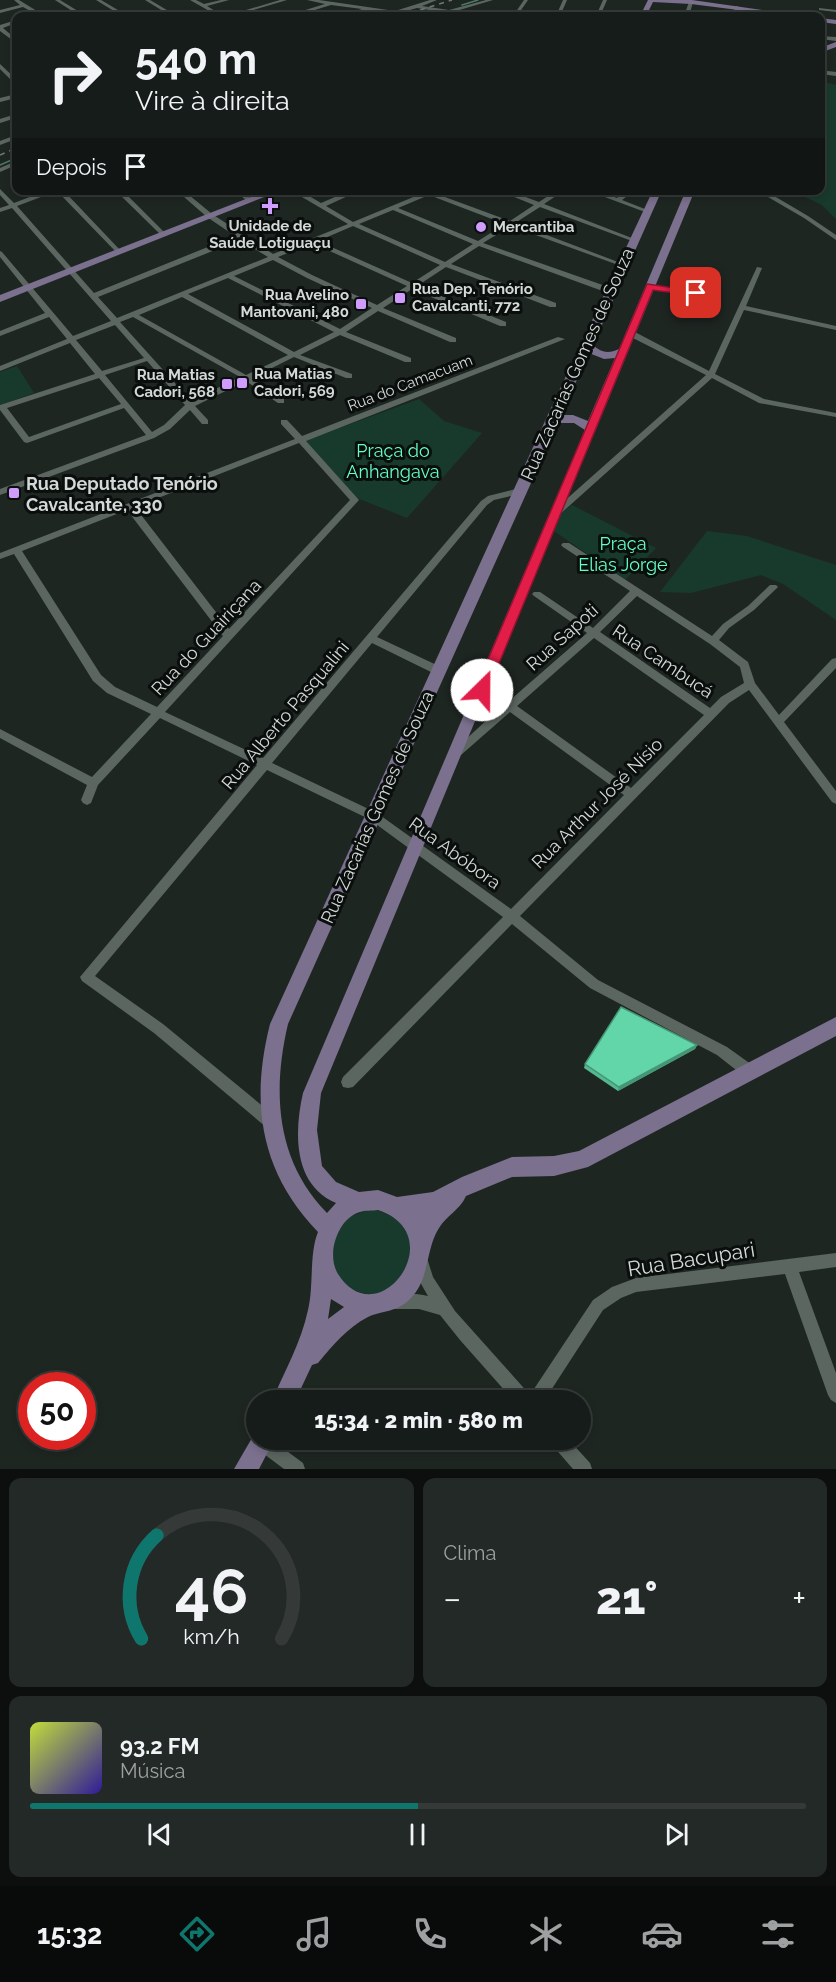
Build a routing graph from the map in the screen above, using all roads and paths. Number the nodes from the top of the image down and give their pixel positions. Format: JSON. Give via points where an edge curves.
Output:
{"nodes":[{"id":1,"x":16,"y":0,"type":"edge"},
{"id":2,"x":57,"y":0,"type":"edge"},
{"id":3,"x":98,"y":0,"type":"edge"},
{"id":4,"x":147,"y":0,"type":"edge"},
{"id":5,"x":192,"y":0,"type":"edge"},
{"id":6,"x":227,"y":0,"type":"edge"},
{"id":7,"x":285,"y":0,"type":"edge"},
{"id":8,"x":309,"y":0,"type":"edge"},
{"id":9,"x":409,"y":0,"type":"edge"},
{"id":10,"x":491,"y":0,"type":"edge"},
{"id":11,"x":633,"y":0,"type":"edge"},
{"id":12,"x":652,"y":0,"type":"edge"},
{"id":13,"x":432,"y":1,"type":"edge"},
{"id":14,"x":692,"y":2,"type":"junction"},
{"id":15,"x":332,"y":3,"type":"junction"},
{"id":16,"x":24,"y":5,"type":"junction"},
{"id":17,"x":203,"y":6,"type":"junction"},
{"id":18,"x":418,"y":7,"type":"junction"},
{"id":19,"x":737,"y":7,"type":"junction"},
{"id":20,"x":368,"y":9,"type":"junction"},
{"id":21,"x":821,"y":9,"type":"dead end"},
{"id":22,"x":836,"y":11,"type":"edge"},
{"id":23,"x":0,"y":12,"type":"edge"},
{"id":24,"x":34,"y":12,"type":"edge"},
{"id":25,"x":76,"y":12,"type":"edge"},
{"id":26,"x":118,"y":12,"type":"edge"},
{"id":27,"x":167,"y":12,"type":"edge"},
{"id":28,"x":213,"y":12,"type":"edge"},
{"id":29,"x":243,"y":12,"type":"edge"},
{"id":30,"x":304,"y":12,"type":"edge"},
{"id":31,"x":358,"y":12,"type":"edge"},
{"id":32,"x":390,"y":12,"type":"edge"},
{"id":33,"x":400,"y":12,"type":"edge"},
{"id":34,"x":440,"y":12,"type":"edge"},
{"id":35,"x":449,"y":12,"type":"edge"},
{"id":36,"x":688,"y":12,"type":"edge"},
{"id":37,"x":735,"y":12,"type":"edge"},
{"id":38,"x":762,"y":12,"type":"edge"},
{"id":39,"x":0,"y":28,"type":"edge"},
{"id":40,"x":12,"y":38,"type":"edge"},
{"id":41,"x":0,"y":66,"type":"edge"},
{"id":42,"x":12,"y":78,"type":"edge"},
{"id":43,"x":0,"y":191,"type":"edge"},
{"id":44,"x":44,"y":195,"type":"edge"},
{"id":45,"x":62,"y":195,"type":"edge"},
{"id":46,"x":123,"y":195,"type":"edge"},
{"id":47,"x":185,"y":195,"type":"edge"},
{"id":48,"x":243,"y":195,"type":"edge"},
{"id":49,"x":265,"y":195,"type":"edge"},
{"id":50,"x":301,"y":195,"type":"edge"},
{"id":51,"x":346,"y":195,"type":"edge"},
{"id":52,"x":421,"y":195,"type":"edge"},
{"id":53,"x":439,"y":195,"type":"edge"},
{"id":54,"x":513,"y":195,"type":"edge"},
{"id":55,"x":555,"y":195,"type":"edge"},
{"id":56,"x":604,"y":195,"type":"edge"},
{"id":57,"x":625,"y":195,"type":"edge"},
{"id":58,"x":655,"y":195,"type":"edge"},
{"id":59,"x":689,"y":195,"type":"edge"},
{"id":60,"x":768,"y":195,"type":"edge"},
{"id":61,"x":618,"y":200,"type":"junction"},
{"id":62,"x":250,"y":201,"type":"junction"},
{"id":63,"x":540,"y":205,"type":"junction"},
{"id":64,"x":14,"y":206,"type":"junction"},
{"id":65,"x":320,"y":206,"type":"junction"},
{"id":66,"x":393,"y":208,"type":"junction"},
{"id":67,"x":0,"y":210,"type":"edge"},
{"id":68,"x":647,"y":211,"type":"junction"},
{"id":69,"x":209,"y":217,"type":"junction"},
{"id":70,"x":353,"y":224,"type":"junction"},
{"id":71,"x":511,"y":224,"type":"junction"},
{"id":72,"x":164,"y":235,"type":"junction"},
{"id":73,"x":240,"y":237,"type":"junction"},
{"id":74,"x":836,"y":238,"type":"edge"},
{"id":75,"x":634,"y":240,"type":"junction"},
{"id":76,"x":314,"y":241,"type":"junction"},
{"id":77,"x":479,"y":244,"type":"junction"},
{"id":78,"x":119,"y":252,"type":"junction"},
{"id":79,"x":0,"y":253,"type":"edge"},
{"id":80,"x":272,"y":258,"type":"junction"},
{"id":81,"x":9,"y":264,"type":"junction"},
{"id":82,"x":447,"y":264,"type":"junction"},
{"id":83,"x":623,"y":265,"type":"junction"},
{"id":84,"x":0,"y":268,"type":"edge"},
{"id":85,"x":759,"y":268,"type":"dead end"},
{"id":86,"x":72,"y":271,"type":"junction"},
{"id":87,"x":228,"y":276,"type":"junction"},
{"id":88,"x":412,"y":286,"type":"junction"},
{"id":89,"x":650,"y":286,"type":"junction"},
{"id":90,"x":29,"y":288,"type":"junction"},
{"id":91,"x":699,"y":288,"type":"dead end"},
{"id":92,"x":610,"y":291,"type":"junction"},
{"id":93,"x":184,"y":294,"type":"junction"},
{"id":94,"x":93,"y":296,"type":"junction"},
{"id":95,"x":0,"y":299,"type":"edge"},
{"id":96,"x":553,"y":305,"type":"dead end"},
{"id":97,"x":741,"y":307,"type":"junction"},
{"id":98,"x":378,"y":308,"type":"junction"},
{"id":99,"x":51,"y":313,"type":"junction"},
{"id":100,"x":134,"y":315,"type":"junction"},
{"id":101,"x":114,"y":323,"type":"junction"},
{"id":102,"x":503,"y":324,"type":"dead end"},
{"id":103,"x":836,"y":328,"type":"edge"},
{"id":104,"x":340,"y":332,"type":"junction"},
{"id":105,"x":630,"y":333,"type":"junction"},
{"id":106,"x":0,"y":334,"type":"edge"},
{"id":107,"x":561,"y":339,"type":"dead end"},
{"id":108,"x":453,"y":340,"type":"dead end"},
{"id":109,"x":74,"y":341,"type":"junction"},
{"id":110,"x":587,"y":345,"type":"junction"},
{"id":111,"x":623,"y":351,"type":"junction"},
{"id":112,"x":294,"y":355,"type":"junction"},
{"id":113,"x":147,"y":359,"type":"junction"},
{"id":114,"x":408,"y":360,"type":"dead end"},
{"id":115,"x":0,"y":369,"type":"edge"},
{"id":116,"x":101,"y":375,"type":"junction"},
{"id":117,"x":711,"y":375,"type":"junction"},
{"id":118,"x":349,"y":376,"type":"dead end"},
{"id":119,"x":247,"y":378,"type":"junction"},
{"id":120,"x":281,"y":401,"type":"dead end"},
{"id":121,"x":126,"y":405,"type":"junction"},
{"id":122,"x":190,"y":405,"type":"junction"},
{"id":123,"x":1,"y":408,"type":"edge"},
{"id":124,"x":836,"y":415,"type":"edge"},
{"id":125,"x":205,"y":422,"type":"dead end"},
{"id":126,"x":284,"y":422,"type":"dead end"},
{"id":127,"x":551,"y":422,"type":"junction"},
{"id":128,"x":591,"y":430,"type":"junction"},
{"id":129,"x":151,"y":436,"type":"junction"},
{"id":130,"x":300,"y":440,"type":"junction"},
{"id":131,"x":568,"y":483,"type":"junction"},
{"id":132,"x":586,"y":486,"type":"junction"},
{"id":133,"x":520,"y":491,"type":"junction"},
{"id":134,"x":0,"y":492,"type":"edge"},
{"id":135,"x":129,"y":506,"type":"junction"},
{"id":136,"x":555,"y":514,"type":"junction"},
{"id":137,"x":566,"y":545,"type":"dead end"},
{"id":138,"x":16,"y":549,"type":"junction"},
{"id":139,"x":0,"y":556,"type":"edge"},
{"id":140,"x":773,"y":587,"type":"dead end"},
{"id":141,"x":637,"y":590,"type":"junction"},
{"id":142,"x":537,"y":594,"type":"dead end"},
{"id":143,"x":593,"y":633,"type":"junction"},
{"id":144,"x":229,"y":636,"type":"junction"},
{"id":145,"x":371,"y":638,"type":"junction"},
{"id":146,"x":713,"y":641,"type":"junction"},
{"id":147,"x":836,"y":662,"type":"edge"},
{"id":148,"x":439,"y":671,"type":"junction"},
{"id":149,"x":750,"y":684,"type":"junction"},
{"id":150,"x":482,"y":690,"type":"junction"},
{"id":151,"x":510,"y":706,"type":"junction"},
{"id":152,"x":158,"y":712,"type":"junction"},
{"id":153,"x":711,"y":714,"type":"junction"},
{"id":154,"x":778,"y":722,"type":"junction"},
{"id":155,"x":0,"y":733,"type":"edge"},
{"id":156,"x":454,"y":755,"type":"junction"},
{"id":157,"x":266,"y":764,"type":"junction"},
{"id":158,"x":93,"y":783,"type":"junction"},
{"id":159,"x":631,"y":794,"type":"junction"},
{"id":160,"x":836,"y":799,"type":"edge"},
{"id":161,"x":87,"y":800,"type":"dead end"},
{"id":162,"x":373,"y":816,"type":"junction"},
{"id":163,"x":416,"y":845,"type":"junction"},
{"id":164,"x":511,"y":916,"type":"junction"},
{"id":165,"x":836,"y":1026,"type":"edge"},
{"id":166,"x":750,"y":1072,"type":"junction"},
{"id":167,"x":348,"y":1082,"type":"dead end"},
{"id":168,"x":271,"y":1122,"type":"junction"},
{"id":169,"x":469,"y":1184,"type":"junction"},
{"id":170,"x":359,"y":1202,"type":"junction"},
{"id":171,"x":396,"y":1206,"type":"junction"},
{"id":172,"x":329,"y":1229,"type":"junction"},
{"id":173,"x":323,"y":1254,"type":"junction"},
{"id":174,"x":421,"y":1254,"type":"junction"},
{"id":175,"x":836,"y":1260,"type":"edge"},
{"id":176,"x":790,"y":1266,"type":"junction"},
{"id":177,"x":377,"y":1304,"type":"junction"},
{"id":178,"x":445,"y":1310,"type":"junction"},
{"id":179,"x":303,"y":1361,"type":"junction"},
{"id":180,"x":288,"y":1390,"type":"edge"},
{"id":181,"x":515,"y":1390,"type":"edge"},
{"id":182,"x":542,"y":1390,"type":"edge"},
{"id":183,"x":836,"y":1395,"type":"edge"},
{"id":184,"x":257,"y":1450,"type":"edge"},
{"id":185,"x":273,"y":1450,"type":"edge"},
{"id":186,"x":568,"y":1450,"type":"edge"},
{"id":187,"x":246,"y":1469,"type":"edge"},
{"id":188,"x":297,"y":1469,"type":"edge"},
{"id":189,"x":584,"y":1469,"type":"edge"}],
"edges":[{"from":1,"to":16,"type":"street"},
{"from":2,"to":25,"type":"street"},
{"from":3,"to":26,"type":"street"},
{"from":4,"to":27,"type":"street"},
{"from":5,"to":17,"type":"street"},
{"from":6,"to":17,"type":"street"},
{"from":7,"to":29,"type":"street"},
{"from":8,"to":15,"type":"street"},
{"from":9,"to":13,"type":"street"},
{"from":10,"to":35,"type":"street"},
{"from":11,"to":12,"type":"street"},
{"from":12,"to":14,"type":"main road"},
{"from":13,"to":18,"type":"street"},
{"from":14,"to":19,"type":"main road"},
{"from":14,"to":36,"type":"street"},
{"from":15,"to":20,"type":"street"},
{"from":15,"to":30,"type":"street"},
{"from":16,"to":23,"type":"street"},
{"from":16,"to":24,"type":"street"},
{"from":17,"to":28,"type":"street"},
{"from":18,"to":33,"type":"street"},
{"from":18,"to":34,"type":"street"},
{"from":19,"to":37,"type":"street"},
{"from":19,"to":38,"type":"main road"},
{"from":20,"to":31,"type":"street"},
{"from":20,"to":32,"type":"street"},
{"from":21,"to":22,"type":"street"},
{"from":39,"to":40,"type":"street"},
{"from":41,"to":42,"type":"street"},
{"from":43,"to":64,"type":"street"},
{"from":44,"to":64,"type":"street"},
{"from":45,"to":78,"type":"street"},
{"from":46,"to":72,"type":"street"},
{"from":47,"to":69,"type":"street"},
{"from":48,"to":62,"type":"street"},
{"from":49,"to":62,"type":"main road"},
{"from":50,"to":65,"type":"street"},
{"from":51,"to":65,"type":"street"},
{"from":52,"to":66,"type":"street"},
{"from":53,"to":71,"type":"street"},
{"from":54,"to":63,"type":"street"},
{"from":55,"to":63,"type":"street"},
{"from":56,"to":61,"type":"street"},
{"from":57,"to":61,"type":"street"},
{"from":58,"to":68,"type":"main road","name":"Rua Zacarias Gomes de Souza"},
{"from":59,"to":89,"type":"main road","name":"Rua Zacarias Gomes de Souza"},
{"from":60,"to":74,"type":"street"},
{"from":61,"to":68,"type":"street"},
{"from":62,"to":69,"type":"main road"},
{"from":63,"to":71,"type":"street"},
{"from":63,"to":75,"type":"street"},
{"from":64,"to":67,"type":"street"},
{"from":64,"to":86,"type":"street"},
{"from":65,"to":70,"type":"street"},
{"from":66,"to":70,"type":"street"},
{"from":66,"to":77,"type":"street"},
{"from":68,"to":75,"type":"main road","name":"Rua Zacarias Gomes de Souza"},
{"from":69,"to":72,"type":"main road"},
{"from":69,"to":73,"type":"street"},
{"from":70,"to":76,"type":"street"},
{"from":70,"to":82,"type":"street"},
{"from":71,"to":77,"type":"street"},
{"from":71,"to":83,"type":"street"},
{"from":72,"to":78,"type":"main road"},
{"from":73,"to":80,"type":"street"},
{"from":73,"to":94,"type":"street"},
{"from":75,"to":83,"type":"main road","name":"Rua Zacarias Gomes de Souza"},
{"from":76,"to":80,"type":"street"},
{"from":76,"to":88,"type":"street"},
{"from":77,"to":82,"type":"street"},
{"from":77,"to":92,"type":"street"},
{"from":78,"to":86,"type":"main road"},
{"from":79,"to":81,"type":"street"},
{"from":80,"to":87,"type":"street"},
{"from":80,"to":98,"type":"street"},
{"from":81,"to":84,"type":"street"},
{"from":81,"to":90,"type":"street"},
{"from":82,"to":88,"type":"street"},
{"from":82,"to":96,"type":"street"},
{"from":83,"to":92,"type":"main road","name":"Rua Zacarias Gomes de Souza"},
{"from":85,"to":97,"type":"street"},
{"from":86,"to":90,"type":"main road"},
{"from":86,"to":94,"type":"street"},
{"from":87,"to":93,"type":"street"},
{"from":87,"to":104,"type":"street"},
{"from":88,"to":98,"type":"street"},
{"from":88,"to":102,"type":"street"},
{"from":89,"to":91,"type":"street","via":[[695,294]]},
{"from":89,"to":105,"type":"main road","name":"Rua Zacarias Gomes de Souza"},
{"from":90,"to":95,"type":"main road"},
{"from":90,"to":99,"type":"street"},
{"from":92,"to":110,"type":"main road","name":"Rua Zacarias Gomes de Souza"},
{"from":93,"to":100,"type":"street"},
{"from":93,"to":112,"type":"street"},
{"from":94,"to":101,"type":"street"},
{"from":97,"to":103,"type":"street"},
{"from":97,"to":117,"type":"street"},
{"from":98,"to":104,"type":"street"},
{"from":98,"to":108,"type":"street"},
{"from":99,"to":106,"type":"street"},
{"from":99,"to":109,"type":"street"},
{"from":100,"to":101,"type":"street"},
{"from":100,"to":119,"type":"street"},
{"from":101,"to":109,"type":"street"},
{"from":101,"to":113,"type":"street"},
{"from":104,"to":112,"type":"street"},
{"from":104,"to":114,"type":"street"},
{"from":105,"to":111,"type":"main road","name":"Rua Zacarias Gomes de Souza"},
{"from":105,"to":117,"type":"street"},
{"from":107,"to":130,"type":"street","name":"Rua do Camacuam"},
{"from":109,"to":115,"type":"street"},
{"from":109,"to":116,"type":"street"},
{"from":110,"to":111,"type":"main road","via":[[603,355]]},
{"from":110,"to":127,"type":"main road","name":"Rua Zacarias Gomes de Souza"},
{"from":111,"to":128,"type":"main road","name":"Rua Zacarias Gomes de Souza"},
{"from":112,"to":118,"type":"street"},
{"from":112,"to":119,"type":"street"},
{"from":113,"to":116,"type":"street"},
{"from":113,"to":122,"type":"street"},
{"from":116,"to":121,"type":"street"},
{"from":116,"to":123,"type":"street"},
{"from":117,"to":124,"type":"street","via":[[762,401]]},
{"from":117,"to":132,"type":"street"},
{"from":119,"to":120,"type":"street"},
{"from":119,"to":122,"type":"street"},
{"from":121,"to":123,"type":"street","via":[[27,440]]},
{"from":121,"to":129,"type":"street"},
{"from":122,"to":125,"type":"street"},
{"from":122,"to":129,"type":"street","via":[[167,428]]},
{"from":126,"to":130,"type":"street"},
{"from":127,"to":128,"type":"main road","via":[[570,418],[587,424]]},
{"from":127,"to":133,"type":"main road","name":"Rua Zacarias Gomes de Souza"},
{"from":128,"to":131,"type":"main road","name":"Rua Zacarias Gomes de Souza"},
{"from":129,"to":134,"type":"street"},
{"from":130,"to":135,"type":"street","name":"Rua do Camacuam"},
{"from":130,"to":144,"type":"street","name":"Rua do Guairiçana","via":[[355,500]]},
{"from":131,"to":132,"type":"street"},
{"from":131,"to":136,"type":"main road","name":"Rua Zacarias Gomes de Souza"},
{"from":132,"to":136,"type":"street"},
{"from":133,"to":145,"type":"street","name":"Rua Alberto Pasqualini","via":[[484,503]]},
{"from":133,"to":148,"type":"main road","name":"Rua Zacarias Gomes de Souza"},
{"from":135,"to":138,"type":"street","name":"Rua do Camacuam"},
{"from":135,"to":144,"type":"street"},
{"from":136,"to":150,"type":"main road","name":"Rua Zacarias Gomes de Souza"},
{"from":137,"to":141,"type":"street"},
{"from":138,"to":139,"type":"street","name":"Rua do Camacuam"},
{"from":138,"to":152,"type":"street","name":"Rua Abóbora","via":[[97,678],[111,690]]},
{"from":140,"to":146,"type":"street"},
{"from":141,"to":143,"type":"street","name":"Rua Sapoti"},
{"from":141,"to":146,"type":"street"},
{"from":142,"to":143,"type":"street","name":"Rua Cambucá"},
{"from":143,"to":151,"type":"street","name":"Rua Sapoti"},
{"from":143,"to":153,"type":"street","name":"Rua Cambucá"},
{"from":144,"to":152,"type":"street","name":"Rua do Guairiçana"},
{"from":145,"to":148,"type":"street"},
{"from":145,"to":157,"type":"street","name":"Rua Alberto Pasqualini"},
{"from":146,"to":149,"type":"street","via":[[744,665]]},
{"from":147,"to":154,"type":"street"},
{"from":148,"to":162,"type":"main road","name":"Rua Zacarias Gomes de Souza"},
{"from":149,"to":153,"type":"street","name":"Rua Arthur José Nísio"},
{"from":149,"to":154,"type":"street"},
{"from":150,"to":151,"type":"street"},
{"from":150,"to":156,"type":"main road","name":"Rua Zacarias Gomes de Souza"},
{"from":151,"to":156,"type":"street","name":"Rua Sapoti"},
{"from":151,"to":159,"type":"street"},
{"from":152,"to":157,"type":"street","name":"Rua Abóbora"},
{"from":152,"to":158,"type":"street","name":"Rua do Guairiçana"},
{"from":153,"to":159,"type":"street","name":"Rua Arthur José Nísio"},
{"from":154,"to":160,"type":"street"},
{"from":155,"to":158,"type":"street"},
{"from":156,"to":163,"type":"main road","name":"Rua Zacarias Gomes de Souza"},
{"from":157,"to":162,"type":"street","name":"Rua Abóbora"},
{"from":157,"to":168,"type":"street","name":"Rua Alberto Pasqualini","via":[[87,977],[168,1033]]},
{"from":158,"to":161,"type":"street","name":"Rua do Guairiçana"},
{"from":159,"to":164,"type":"street","name":"Rua Arthur José Nísio"},
{"from":162,"to":163,"type":"street","name":"Rua Abóbora"},
{"from":162,"to":168,"type":"main road","name":"Rua Zacarias Gomes de Souza","via":[[279,1024],[268,1079]]},
{"from":163,"to":164,"type":"street","name":"Rua Abóbora"},
{"from":163,"to":170,"type":"main road","name":"Rua Zacarias Gomes de Souza","via":[[307,1112],[306,1135],[314,1172],[327,1188]]},
{"from":164,"to":166,"type":"street","name":"Rua Abóbora","via":[[594,984],[722,1051]]},
{"from":164,"to":167,"type":"street","name":"Rua Arthur José Nísio"},
{"from":165,"to":166,"type":"main road"},
{"from":166,"to":169,"type":"main road","via":[[581,1160],[554,1166],[512,1167]]},
{"from":168,"to":172,"type":"main road","name":"Rua Zacarias Gomes de Souza","via":[[279,1156],[300,1198]]},
{"from":169,"to":171,"type":"main road","via":[[435,1202]]},
{"from":169,"to":174,"type":"main road","via":[[431,1221]]},
{"from":170,"to":171,"type":"main road","via":[[378,1200]]},
{"from":170,"to":172,"type":"main road","via":[[337,1217]]},
{"from":171,"to":174,"type":"main road","via":[[414,1225]]},
{"from":172,"to":173,"type":"main road"},
{"from":173,"to":177,"type":"main road","via":[[325,1269],[342,1295],[355,1303]]},
{"from":173,"to":179,"type":"main road","via":[[323,1300]]},
{"from":174,"to":177,"type":"main road","via":[[415,1277],[402,1293]]},
{"from":174,"to":178,"type":"street","via":[[424,1276]]},
{"from":175,"to":176,"type":"street","name":"Rua Bacupari"},
{"from":176,"to":182,"type":"street","name":"Rua Bacupari","via":[[636,1285],[617,1292],[598,1305]]},
{"from":176,"to":183,"type":"street"},
{"from":177,"to":178,"type":"street","via":[[411,1300]]},
{"from":177,"to":179,"type":"main road","via":[[339,1322]]},
{"from":178,"to":181,"type":"street"},
{"from":179,"to":180,"type":"main road"},
{"from":184,"to":187,"type":"main road"},
{"from":185,"to":188,"type":"street"},
{"from":186,"to":189,"type":"street"}]}
